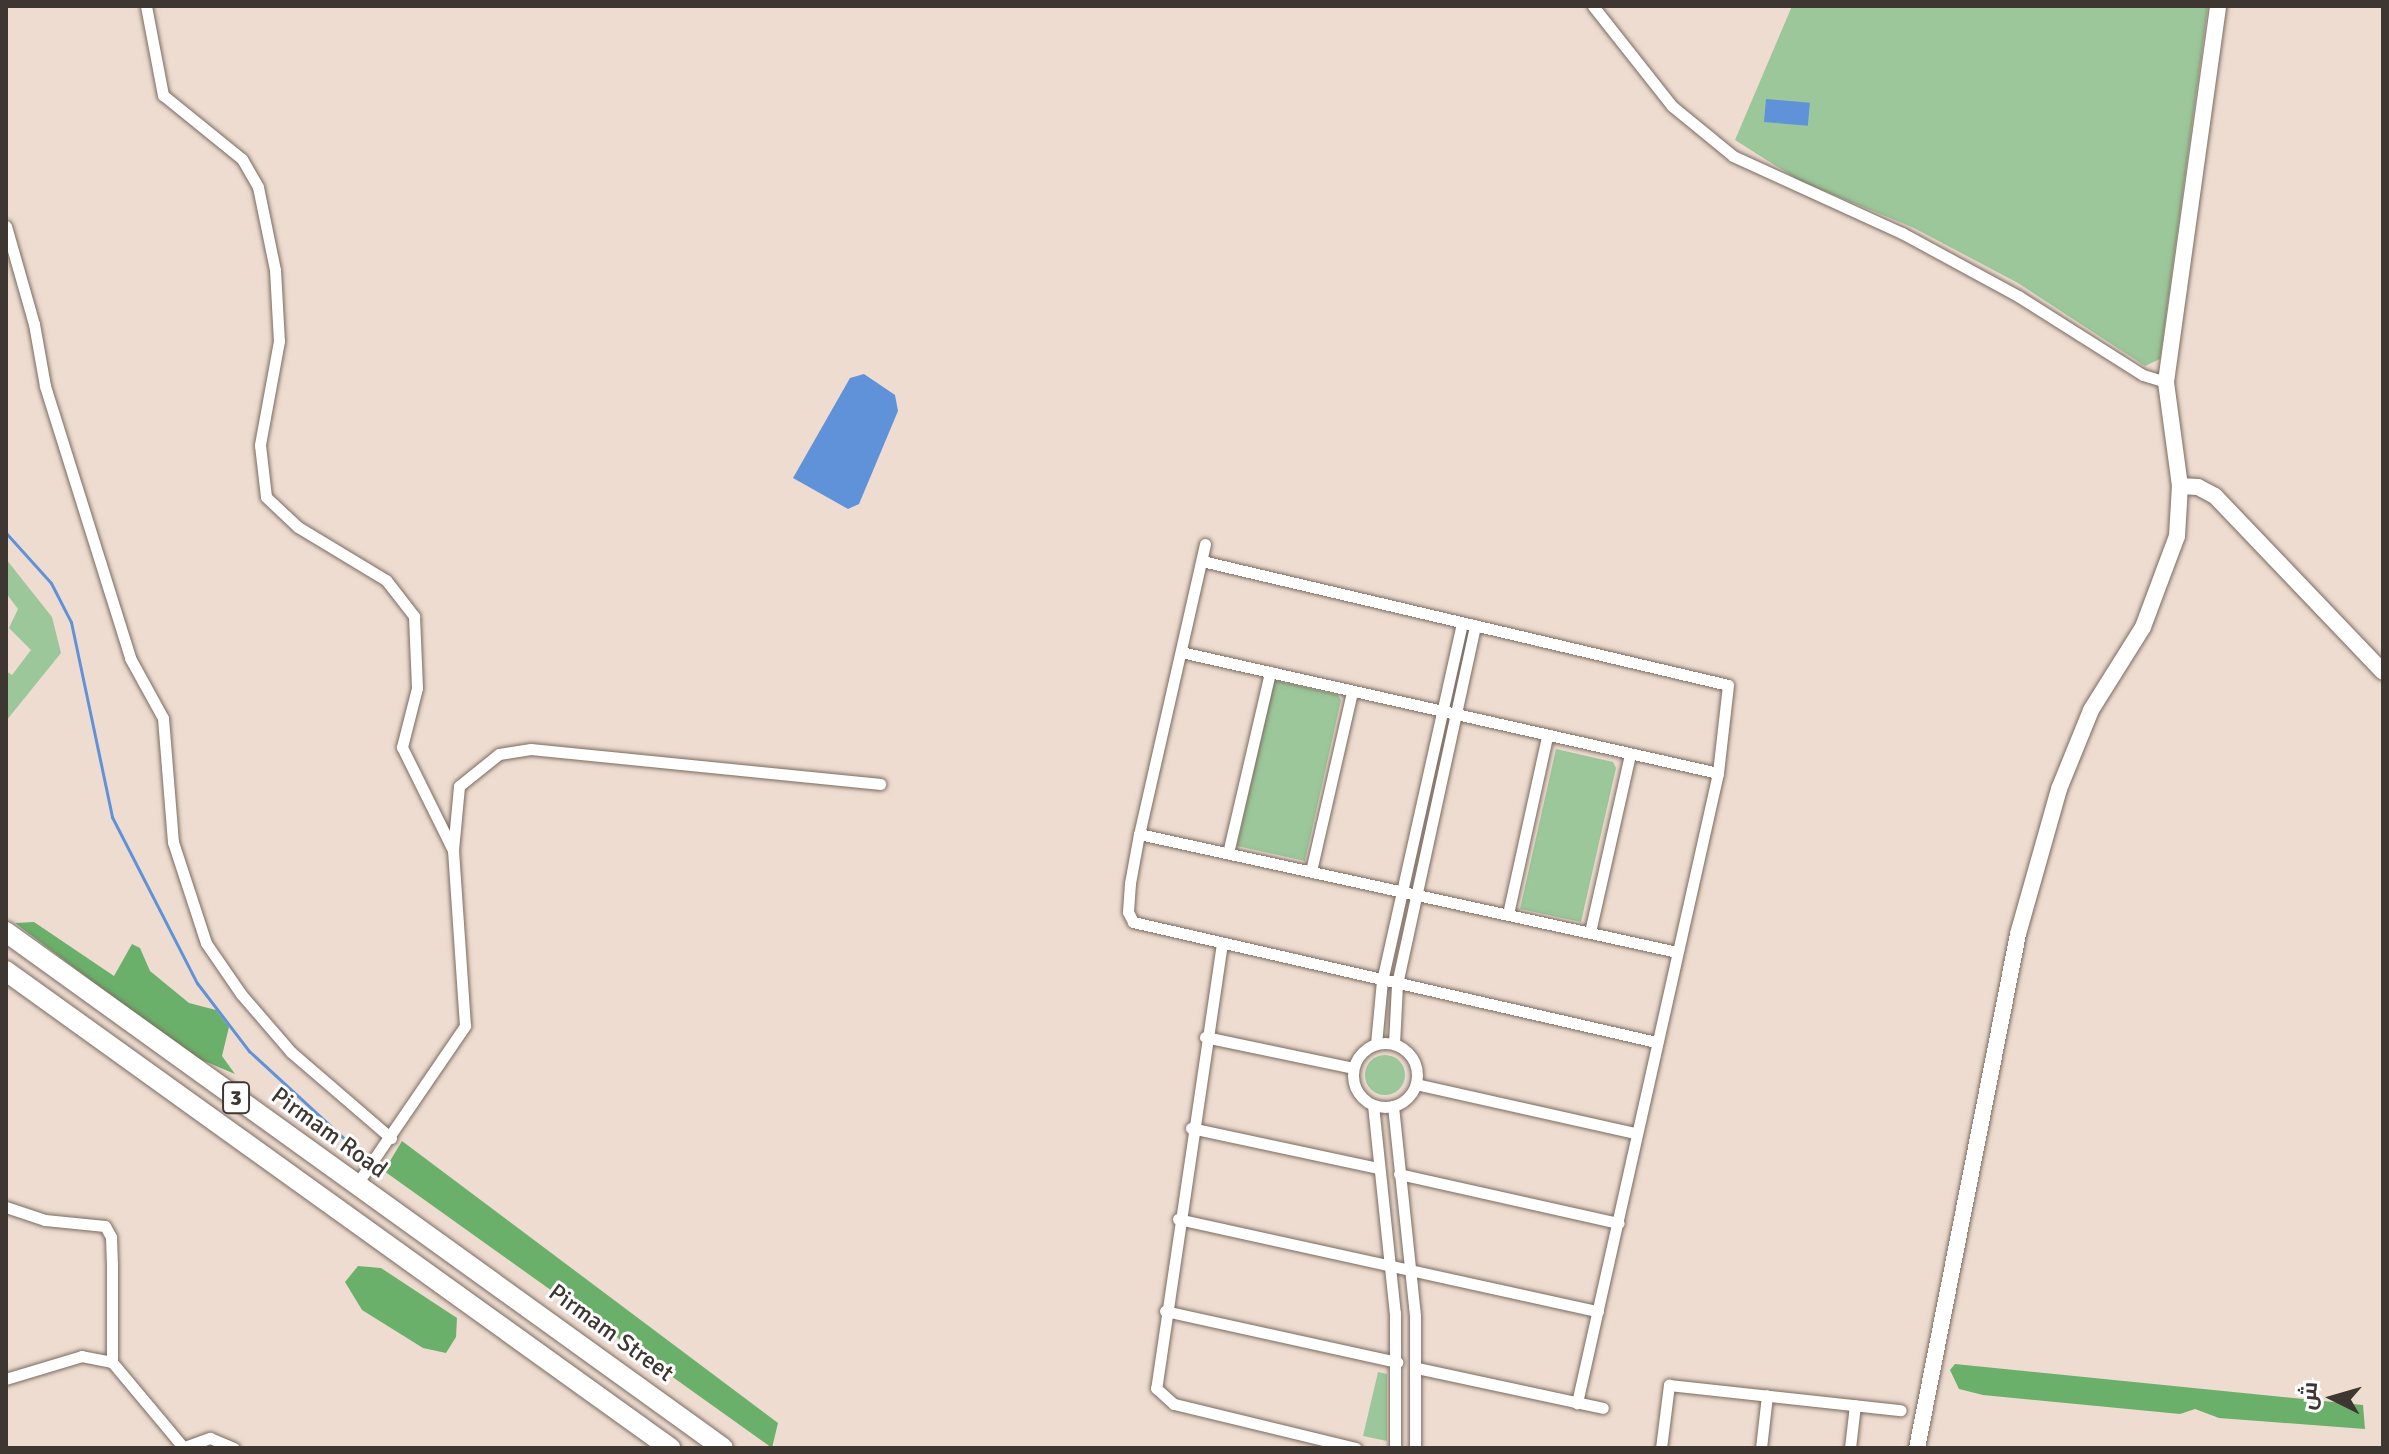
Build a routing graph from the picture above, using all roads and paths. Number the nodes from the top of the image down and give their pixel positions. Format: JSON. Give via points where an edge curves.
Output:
{"nodes":[{"id":1,"x":146,"y":6,"type":"edge"},
{"id":2,"x":1593,"y":6,"type":"edge"},
{"id":3,"x":2218,"y":6,"type":"edge"},
{"id":4,"x":6,"y":226,"type":"edge"},
{"id":5,"x":2166,"y":382,"type":"junction"},
{"id":6,"x":2180,"y":486,"type":"junction"},
{"id":7,"x":1205,"y":544,"type":"dead end"},
{"id":8,"x":1202,"y":561,"type":"junction"},
{"id":9,"x":1462,"y":623,"type":"junction"},
{"id":10,"x":1475,"y":625,"type":"junction"},
{"id":11,"x":1181,"y":652,"type":"junction"},
{"id":12,"x":1270,"y":672,"type":"junction"},
{"id":13,"x":2383,"y":672,"type":"edge"},
{"id":14,"x":1352,"y":692,"type":"junction"},
{"id":15,"x":1449,"y":714,"type":"junction"},
{"id":16,"x":1547,"y":736,"type":"junction"},
{"id":17,"x":1630,"y":754,"type":"junction"},
{"id":18,"x":1718,"y":773,"type":"junction"},
{"id":19,"x":880,"y":784,"type":"dead end"},
{"id":20,"x":1139,"y":834,"type":"junction"},
{"id":21,"x":453,"y":850,"type":"junction"},
{"id":22,"x":1228,"y":853,"type":"junction"},
{"id":23,"x":1311,"y":871,"type":"junction"},
{"id":24,"x":1401,"y":891,"type":"junction"},
{"id":25,"x":1415,"y":894,"type":"junction"},
{"id":26,"x":1508,"y":914,"type":"junction"},
{"id":27,"x":6,"y":932,"type":"edge"},
{"id":28,"x":1590,"y":932,"type":"junction"},
{"id":29,"x":1222,"y":943,"type":"junction"},
{"id":30,"x":1677,"y":952,"type":"junction"},
{"id":31,"x":6,"y":971,"type":"edge"},
{"id":32,"x":1382,"y":981,"type":"junction"},
{"id":33,"x":1397,"y":984,"type":"junction"},
{"id":34,"x":1205,"y":1037,"type":"junction"},
{"id":35,"x":1656,"y":1042,"type":"junction"},
{"id":36,"x":1376,"y":1044,"type":"junction"},
{"id":37,"x":1394,"y":1044,"type":"junction"},
{"id":38,"x":1353,"y":1068,"type":"junction"},
{"id":39,"x":1416,"y":1084,"type":"junction"},
{"id":40,"x":1373,"y":1105,"type":"junction"},
{"id":41,"x":1393,"y":1106,"type":"junction"},
{"id":42,"x":1191,"y":1128,"type":"junction"},
{"id":43,"x":1636,"y":1133,"type":"junction"},
{"id":44,"x":391,"y":1138,"type":"junction"},
{"id":45,"x":1378,"y":1168,"type":"junction"},
{"id":46,"x":1399,"y":1174,"type":"junction"},
{"id":47,"x":356,"y":1185,"type":"junction"},
{"id":48,"x":6,"y":1207,"type":"edge"},
{"id":49,"x":1178,"y":1219,"type":"junction"},
{"id":50,"x":1619,"y":1223,"type":"junction"},
{"id":51,"x":466,"y":1264,"type":"joint"},
{"id":52,"x":1390,"y":1265,"type":"junction"},
{"id":53,"x":1411,"y":1271,"type":"junction"},
{"id":54,"x":1165,"y":1311,"type":"junction"},
{"id":55,"x":1598,"y":1311,"type":"junction"},
{"id":56,"x":112,"y":1362,"type":"junction"},
{"id":57,"x":1397,"y":1362,"type":"junction"},
{"id":58,"x":1417,"y":1368,"type":"junction"},
{"id":59,"x":6,"y":1379,"type":"edge"},
{"id":60,"x":1767,"y":1395,"type":"junction"},
{"id":61,"x":1577,"y":1403,"type":"junction"},
{"id":62,"x":1855,"y":1405,"type":"junction"},
{"id":63,"x":1603,"y":1408,"type":"dead end"},
{"id":64,"x":1901,"y":1410,"type":"dead end"},
{"id":65,"x":182,"y":1448,"type":"edge"},
{"id":66,"x":234,"y":1448,"type":"edge"},
{"id":67,"x":670,"y":1448,"type":"edge"},
{"id":68,"x":723,"y":1448,"type":"edge"},
{"id":69,"x":1356,"y":1448,"type":"edge"},
{"id":70,"x":1395,"y":1448,"type":"edge"},
{"id":71,"x":1415,"y":1448,"type":"edge"},
{"id":72,"x":1661,"y":1448,"type":"edge"},
{"id":73,"x":1761,"y":1448,"type":"edge"},
{"id":74,"x":1850,"y":1448,"type":"edge"},
{"id":75,"x":1917,"y":1448,"type":"edge"}],
"edges":[{"from":1,"to":21,"type":"street","via":[[163,95],[242,159],[258,187],[275,270],[279,341],[260,445],[266,497],[298,527],[386,580],[414,616],[417,688],[402,747]]},
{"from":2,"to":5,"type":"street","via":[[1672,106],[1733,156],[1902,233],[2018,296],[2143,375]]},
{"from":3,"to":5,"type":"street"},
{"from":4,"to":44,"type":"street","via":[[45,386],[130,658],[163,718],[173,842],[202,935],[217,964],[291,1052]]},
{"from":5,"to":6,"type":"street"},
{"from":6,"to":13,"type":"street","via":[[2215,496]]},
{"from":6,"to":75,"type":"street","via":[[2177,536],[2166,573],[2143,627],[2091,710],[2069,757],[2018,934]]},
{"from":7,"to":8,"type":"street"},
{"from":8,"to":9,"type":"street"},
{"from":8,"to":11,"type":"street"},
{"from":9,"to":10,"type":"street"},
{"from":9,"to":15,"type":"street"},
{"from":10,"to":15,"type":"street"},
{"from":10,"to":18,"type":"street","via":[[1724,681],[1729,694]]},
{"from":11,"to":12,"type":"street"},
{"from":11,"to":20,"type":"street"},
{"from":12,"to":14,"type":"street"},
{"from":12,"to":22,"type":"street"},
{"from":14,"to":15,"type":"street"},
{"from":14,"to":23,"type":"street"},
{"from":15,"to":16,"type":"street"},
{"from":15,"to":24,"type":"street"},
{"from":15,"to":25,"type":"street"},
{"from":16,"to":17,"type":"street"},
{"from":16,"to":26,"type":"street"},
{"from":17,"to":18,"type":"street"},
{"from":17,"to":28,"type":"street"},
{"from":18,"to":30,"type":"street"},
{"from":19,"to":21,"type":"street","via":[[521,750],[499,754],[459,786]]},
{"from":20,"to":22,"type":"street"},
{"from":20,"to":29,"type":"street","via":[[1129,897],[1133,922]]},
{"from":21,"to":44,"type":"street","via":[[465,1026]]},
{"from":22,"to":23,"type":"street"},
{"from":23,"to":24,"type":"street"},
{"from":24,"to":25,"type":"street"},
{"from":24,"to":32,"type":"street"},
{"from":25,"to":26,"type":"street"},
{"from":25,"to":33,"type":"street"},
{"from":26,"to":28,"type":"street"},
{"from":27,"to":47,"type":"highway","name":"Pirmam Road","number":"3"},
{"from":28,"to":30,"type":"street"},
{"from":29,"to":32,"type":"street"},
{"from":29,"to":34,"type":"street"},
{"from":30,"to":35,"type":"street"},
{"from":31,"to":67,"type":"highway","number":"3"},
{"from":32,"to":33,"type":"street"},
{"from":32,"to":36,"type":"street"},
{"from":33,"to":35,"type":"street"},
{"from":33,"to":37,"type":"street"},
{"from":34,"to":38,"type":"street"},
{"from":34,"to":42,"type":"street"},
{"from":35,"to":43,"type":"street"},
{"from":36,"to":37,"type":"street"},
{"from":36,"to":38,"type":"street"},
{"from":37,"to":39,"type":"street","via":[[1413,1059]]},
{"from":38,"to":40,"type":"street","via":[[1355,1089]]},
{"from":39,"to":41,"type":"street","via":[[1407,1099]]},
{"from":39,"to":43,"type":"street"},
{"from":40,"to":41,"type":"street"},
{"from":40,"to":45,"type":"street"},
{"from":41,"to":46,"type":"street"},
{"from":42,"to":45,"type":"street"},
{"from":42,"to":49,"type":"street"},
{"from":43,"to":50,"type":"street"},
{"from":44,"to":47,"type":"street"},
{"from":45,"to":52,"type":"street"},
{"from":46,"to":50,"type":"street"},
{"from":46,"to":53,"type":"street"},
{"from":47,"to":51,"type":"highway","name":"Pirmam Road","number":"3"},
{"from":48,"to":56,"type":"street","via":[[45,1220],[105,1226],[111,1237]]},
{"from":49,"to":52,"type":"street"},
{"from":49,"to":54,"type":"street"},
{"from":50,"to":55,"type":"street"},
{"from":51,"to":68,"type":"highway","name":"Pirmam Street","number":"3"},
{"from":52,"to":53,"type":"street"},
{"from":52,"to":57,"type":"street"},
{"from":53,"to":55,"type":"street"},
{"from":53,"to":58,"type":"street"},
{"from":54,"to":57,"type":"street"},
{"from":54,"to":69,"type":"street","via":[[1155,1382],[1164,1400]]},
{"from":55,"to":61,"type":"street"},
{"from":56,"to":59,"type":"street","via":[[82,1356]]},
{"from":56,"to":65,"type":"street"},
{"from":57,"to":70,"type":"street"},
{"from":58,"to":61,"type":"street"},
{"from":58,"to":71,"type":"street"},
{"from":60,"to":62,"type":"street"},
{"from":60,"to":72,"type":"street","via":[[1669,1385]]},
{"from":60,"to":73,"type":"street"},
{"from":61,"to":63,"type":"street"},
{"from":62,"to":64,"type":"street"},
{"from":62,"to":74,"type":"street"},
{"from":65,"to":66,"type":"street","via":[[210,1438]]}]}
